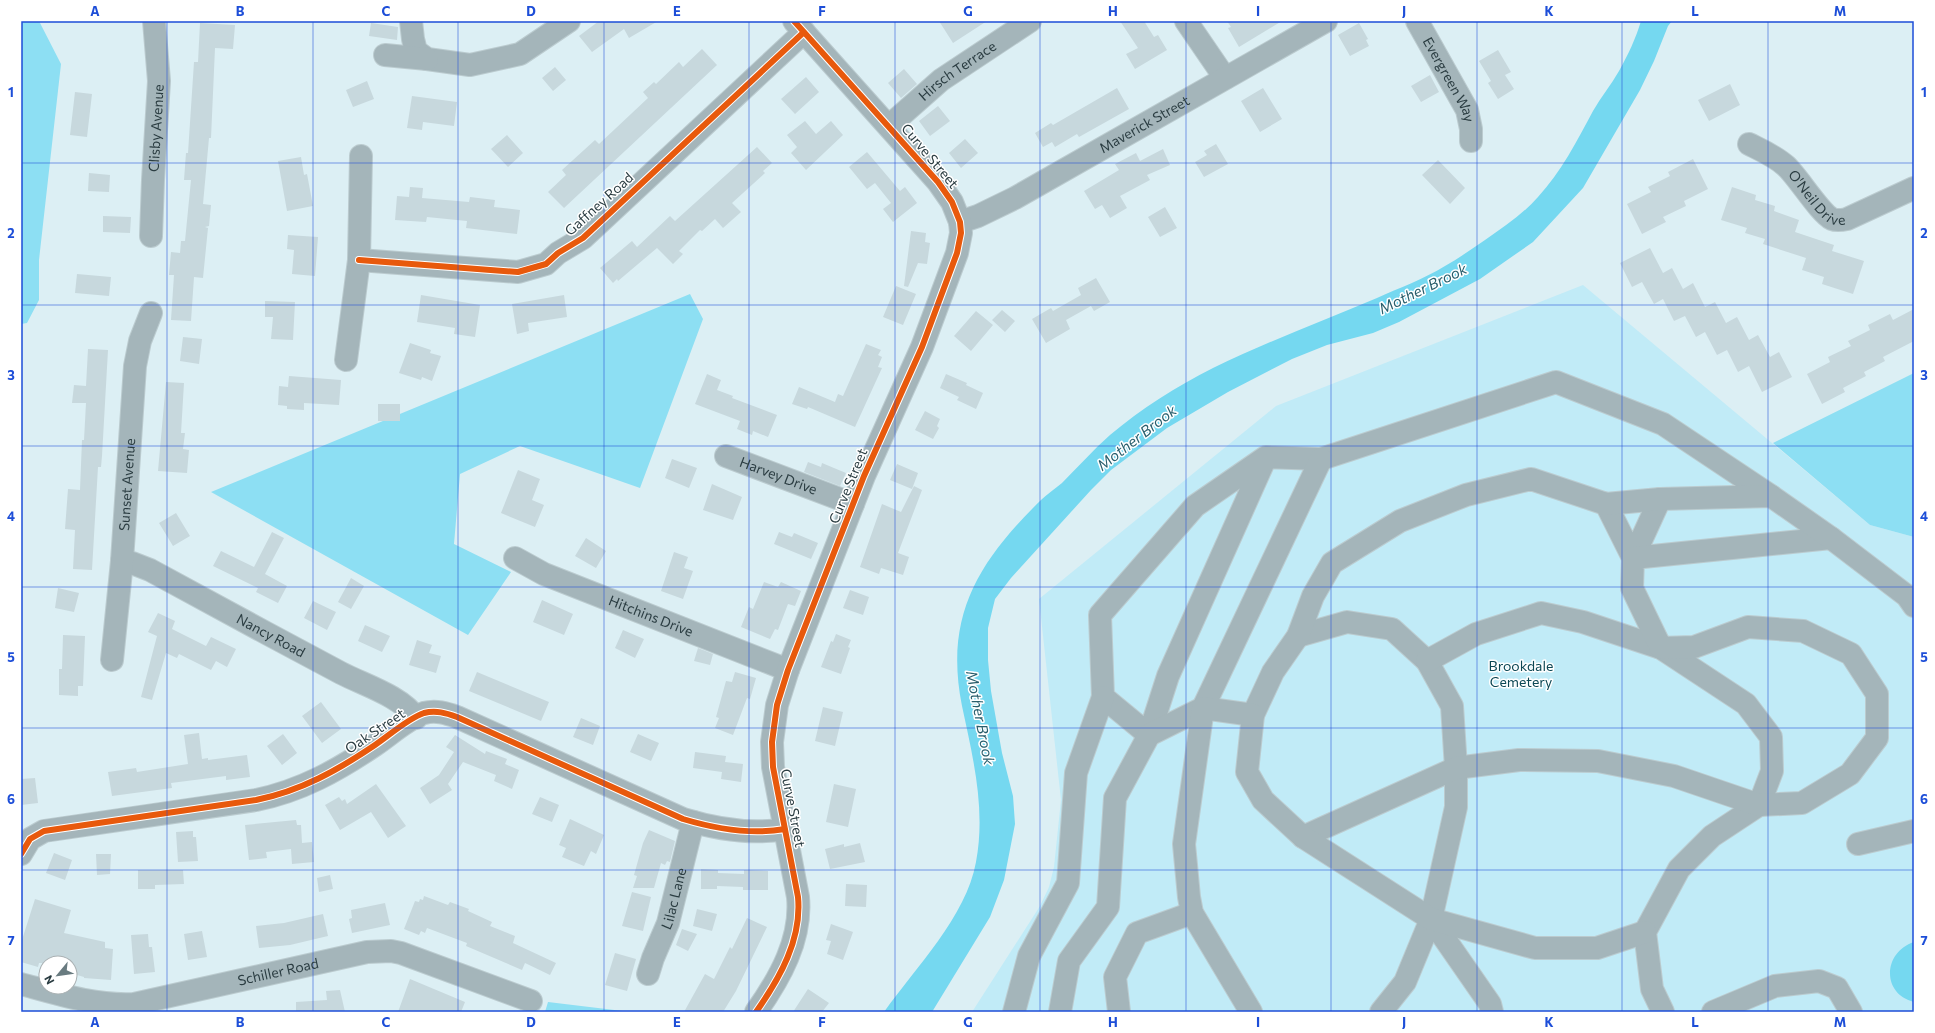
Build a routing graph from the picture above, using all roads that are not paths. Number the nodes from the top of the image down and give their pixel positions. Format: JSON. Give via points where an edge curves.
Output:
{"nodes":[{"id":1,"x":154,"y":21,"type":"edge"},
{"id":2,"x":411,"y":21,"type":"edge"},
{"id":3,"x":569,"y":21,"type":"edge"},
{"id":4,"x":1030,"y":21,"type":"edge"},
{"id":5,"x":1186,"y":21,"type":"edge"},
{"id":6,"x":1326,"y":21,"type":"edge"},
{"id":7,"x":1417,"y":21,"type":"edge"},
{"id":8,"x":799,"y":26,"type":"edge"},
{"id":9,"x":385,"y":55,"type":"dead end"},
{"id":10,"x":427,"y":59,"type":"junction"},
{"id":11,"x":1225,"y":78,"type":"junction"},
{"id":12,"x":889,"y":126,"type":"junction"},
{"id":13,"x":1471,"y":141,"type":"dead end"},
{"id":14,"x":1749,"y":144,"type":"dead end"},
{"id":15,"x":361,"y":156,"type":"dead end"},
{"id":16,"x":1914,"y":188,"type":"edge"},
{"id":17,"x":960,"y":222,"type":"junction"},
{"id":18,"x":151,"y":236,"type":"dead end"},
{"id":19,"x":359,"y":260,"type":"junction"},
{"id":20,"x":151,"y":312,"type":"dead end"},
{"id":21,"x":346,"y":360,"type":"dead end"},
{"id":22,"x":726,"y":456,"type":"dead end"},
{"id":23,"x":1266,"y":457,"type":"junction"},
{"id":24,"x":1321,"y":459,"type":"junction"},
{"id":25,"x":1771,"y":496,"type":"junction"},
{"id":26,"x":1660,"y":499,"type":"junction"},
{"id":27,"x":853,"y":504,"type":"junction"},
{"id":28,"x":1606,"y":504,"type":"junction"},
{"id":29,"x":1831,"y":538,"type":"junction"},
{"id":30,"x":515,"y":558,"type":"dead end"},
{"id":31,"x":1633,"y":558,"type":"junction"},
{"id":32,"x":122,"y":561,"type":"junction"},
{"id":33,"x":1914,"y":606,"type":"edge"},
{"id":34,"x":1298,"y":636,"type":"junction"},
{"id":35,"x":1661,"y":648,"type":"junction"},
{"id":36,"x":112,"y":660,"type":"dead end"},
{"id":37,"x":1427,"y":661,"type":"junction"},
{"id":38,"x":788,"y":670,"type":"junction"},
{"id":39,"x":1103,"y":697,"type":"junction"},
{"id":40,"x":1203,"y":708,"type":"junction"},
{"id":41,"x":1253,"y":715,"type":"junction"},
{"id":42,"x":416,"y":718,"type":"junction"},
{"id":43,"x":1149,"y":735,"type":"junction"},
{"id":44,"x":1456,"y":768,"type":"junction"},
{"id":45,"x":1759,"y":805,"type":"junction"},
{"id":46,"x":693,"y":822,"type":"junction"},
{"id":47,"x":785,"y":829,"type":"junction"},
{"id":48,"x":1914,"y":831,"type":"edge"},
{"id":49,"x":1303,"y":837,"type":"junction"},
{"id":50,"x":1858,"y":844,"type":"dead end"},
{"id":51,"x":21,"y":854,"type":"edge"},
{"id":52,"x":1192,"y":913,"type":"junction"},
{"id":53,"x":1431,"y":919,"type":"junction"},
{"id":54,"x":1645,"y":932,"type":"junction"},
{"id":55,"x":648,"y":974,"type":"dead end"},
{"id":56,"x":21,"y":984,"type":"edge"},
{"id":57,"x":531,"y":1001,"type":"dead end"},
{"id":58,"x":756,"y":1012,"type":"edge"},
{"id":59,"x":1014,"y":1012,"type":"edge"},
{"id":60,"x":1060,"y":1012,"type":"edge"},
{"id":61,"x":1119,"y":1012,"type":"edge"},
{"id":62,"x":1251,"y":1012,"type":"edge"},
{"id":63,"x":1382,"y":1012,"type":"edge"},
{"id":64,"x":1492,"y":1012,"type":"edge"},
{"id":65,"x":1663,"y":1012,"type":"edge"},
{"id":66,"x":1713,"y":1012,"type":"edge"},
{"id":67,"x":1851,"y":1012,"type":"edge"}],
"edges":[{"from":1,"to":18,"type":"street","name":"Clisby Avenue","via":[[159,81]]},
{"from":2,"to":10,"type":"street","via":[[416,51]]},
{"from":3,"to":10,"type":"street","via":[[520,54],[470,65]]},
{"from":4,"to":12,"type":"street","name":"Hirsch Terrace","via":[[946,76]]},
{"from":5,"to":11,"type":"street"},
{"from":6,"to":11,"type":"street","name":"Maverick Street"},
{"from":7,"to":13,"type":"street","name":"Evergreen Way","via":[[1467,110]]},
{"from":8,"to":12,"type":"street","name":"Curve Street"},
{"from":8,"to":19,"type":"street","name":"Gaffney Road","via":[[582,238],[546,264],[518,272]]},
{"from":9,"to":10,"type":"street"},
{"from":11,"to":17,"type":"street","name":"Maverick Street","via":[[1015,198],[986,213]]},
{"from":12,"to":17,"type":"street","name":"Curve Street","via":[[938,182],[952,202]]},
{"from":14,"to":16,"type":"street","name":"O'Neil Drive","via":[[1784,164],[1795,174],[1824,213],[1839,221]]},
{"from":15,"to":19,"type":"street"},
{"from":17,"to":27,"type":"street","name":"Curve Street","via":[[961,233],[957,253],[922,347]]},
{"from":19,"to":21,"type":"street"},
{"from":20,"to":32,"type":"street","name":"Sunset Avenue","via":[[140,341],[136,366]]},
{"from":22,"to":27,"type":"street","name":"Harvey Drive"},
{"from":23,"to":24,"type":"street"},
{"from":23,"to":39,"type":"street","via":[[1195,506],[1100,615]]},
{"from":23,"to":43,"type":"street","via":[[1168,676]]},
{"from":24,"to":25,"type":"street","via":[[1556,382],[1663,424]]},
{"from":24,"to":40,"type":"street"},
{"from":25,"to":26,"type":"street"},
{"from":25,"to":29,"type":"street"},
{"from":26,"to":28,"type":"street"},
{"from":26,"to":31,"type":"street"},
{"from":27,"to":38,"type":"street","name":"Curve Street"},
{"from":28,"to":31,"type":"street"},
{"from":28,"to":34,"type":"street","via":[[1531,479],[1466,495],[1400,521],[1332,563],[1313,596]]},
{"from":29,"to":31,"type":"street"},
{"from":29,"to":33,"type":"street","via":[[1907,596]]},
{"from":30,"to":38,"type":"street","name":"Hitchins Drive","via":[[544,574]]},
{"from":31,"to":35,"type":"street","via":[[1632,588]]},
{"from":32,"to":36,"type":"street","name":"Sunset Avenue"},
{"from":32,"to":42,"type":"street","name":"Nancy Road","via":[[132,562],[150,570],[399,701]]},
{"from":34,"to":37,"type":"street","via":[[1347,622],[1392,629]]},
{"from":34,"to":41,"type":"street","via":[[1273,672]]},
{"from":35,"to":37,"type":"street","via":[[1583,622],[1541,613],[1476,634]]},
{"from":35,"to":45,"type":"street","via":[[1746,704],[1771,737],[1772,771]]},
{"from":35,"to":45,"type":"street","via":[[1694,647],[1748,627],[1804,631],[1851,654],[1877,694],[1877,738],[1850,774],[1802,803]]},
{"from":37,"to":44,"type":"street","via":[[1452,706]]},
{"from":38,"to":47,"type":"street","name":"Curve Street","via":[[777,705],[772,742],[773,767]]},
{"from":39,"to":43,"type":"street"},
{"from":39,"to":59,"type":"street","via":[[1076,773],[1068,883],[1029,956]]},
{"from":40,"to":41,"type":"street"},
{"from":40,"to":43,"type":"street"},
{"from":40,"to":52,"type":"street","via":[[1184,844]]},
{"from":41,"to":49,"type":"street","via":[[1247,772],[1263,800]]},
{"from":42,"to":46,"type":"street","name":"Oak Street","via":[[430,712],[457,717]]},
{"from":42,"to":51,"type":"street","name":"Oak Street","via":[[338,769],[290,792],[256,800],[44,830],[30,839]]},
{"from":43,"to":60,"type":"street","via":[[1115,798],[1108,907],[1069,961]]},
{"from":44,"to":45,"type":"street","via":[[1519,760],[1598,761],[1674,776]]},
{"from":44,"to":49,"type":"street"},
{"from":44,"to":53,"type":"street","via":[[1456,807]]},
{"from":45,"to":54,"type":"street","via":[[1712,836],[1679,869]]},
{"from":46,"to":47,"type":"street","name":"Oak Street","via":[[754,832]]},
{"from":46,"to":55,"type":"street","name":"Lilac Lane","via":[[668,923]]},
{"from":47,"to":58,"type":"street","name":"Curve Street","via":[[798,897],[799,921],[784,965]]},
{"from":48,"to":50,"type":"street"},
{"from":49,"to":53,"type":"street"},
{"from":52,"to":61,"type":"street","via":[[1137,933],[1115,977]]},
{"from":52,"to":62,"type":"street"},
{"from":53,"to":54,"type":"street","via":[[1535,948],[1597,948]]},
{"from":53,"to":63,"type":"street","via":[[1405,982]]},
{"from":53,"to":64,"type":"street","via":[[1490,1004]]},
{"from":54,"to":65,"type":"street","via":[[1652,989]]},
{"from":56,"to":57,"type":"street","name":"Schiller Road","via":[[86,1001],[134,1004],[367,952],[391,951],[412,956]]},
{"from":66,"to":67,"type":"street","via":[[1775,986],[1819,981],[1838,988]]}]}
